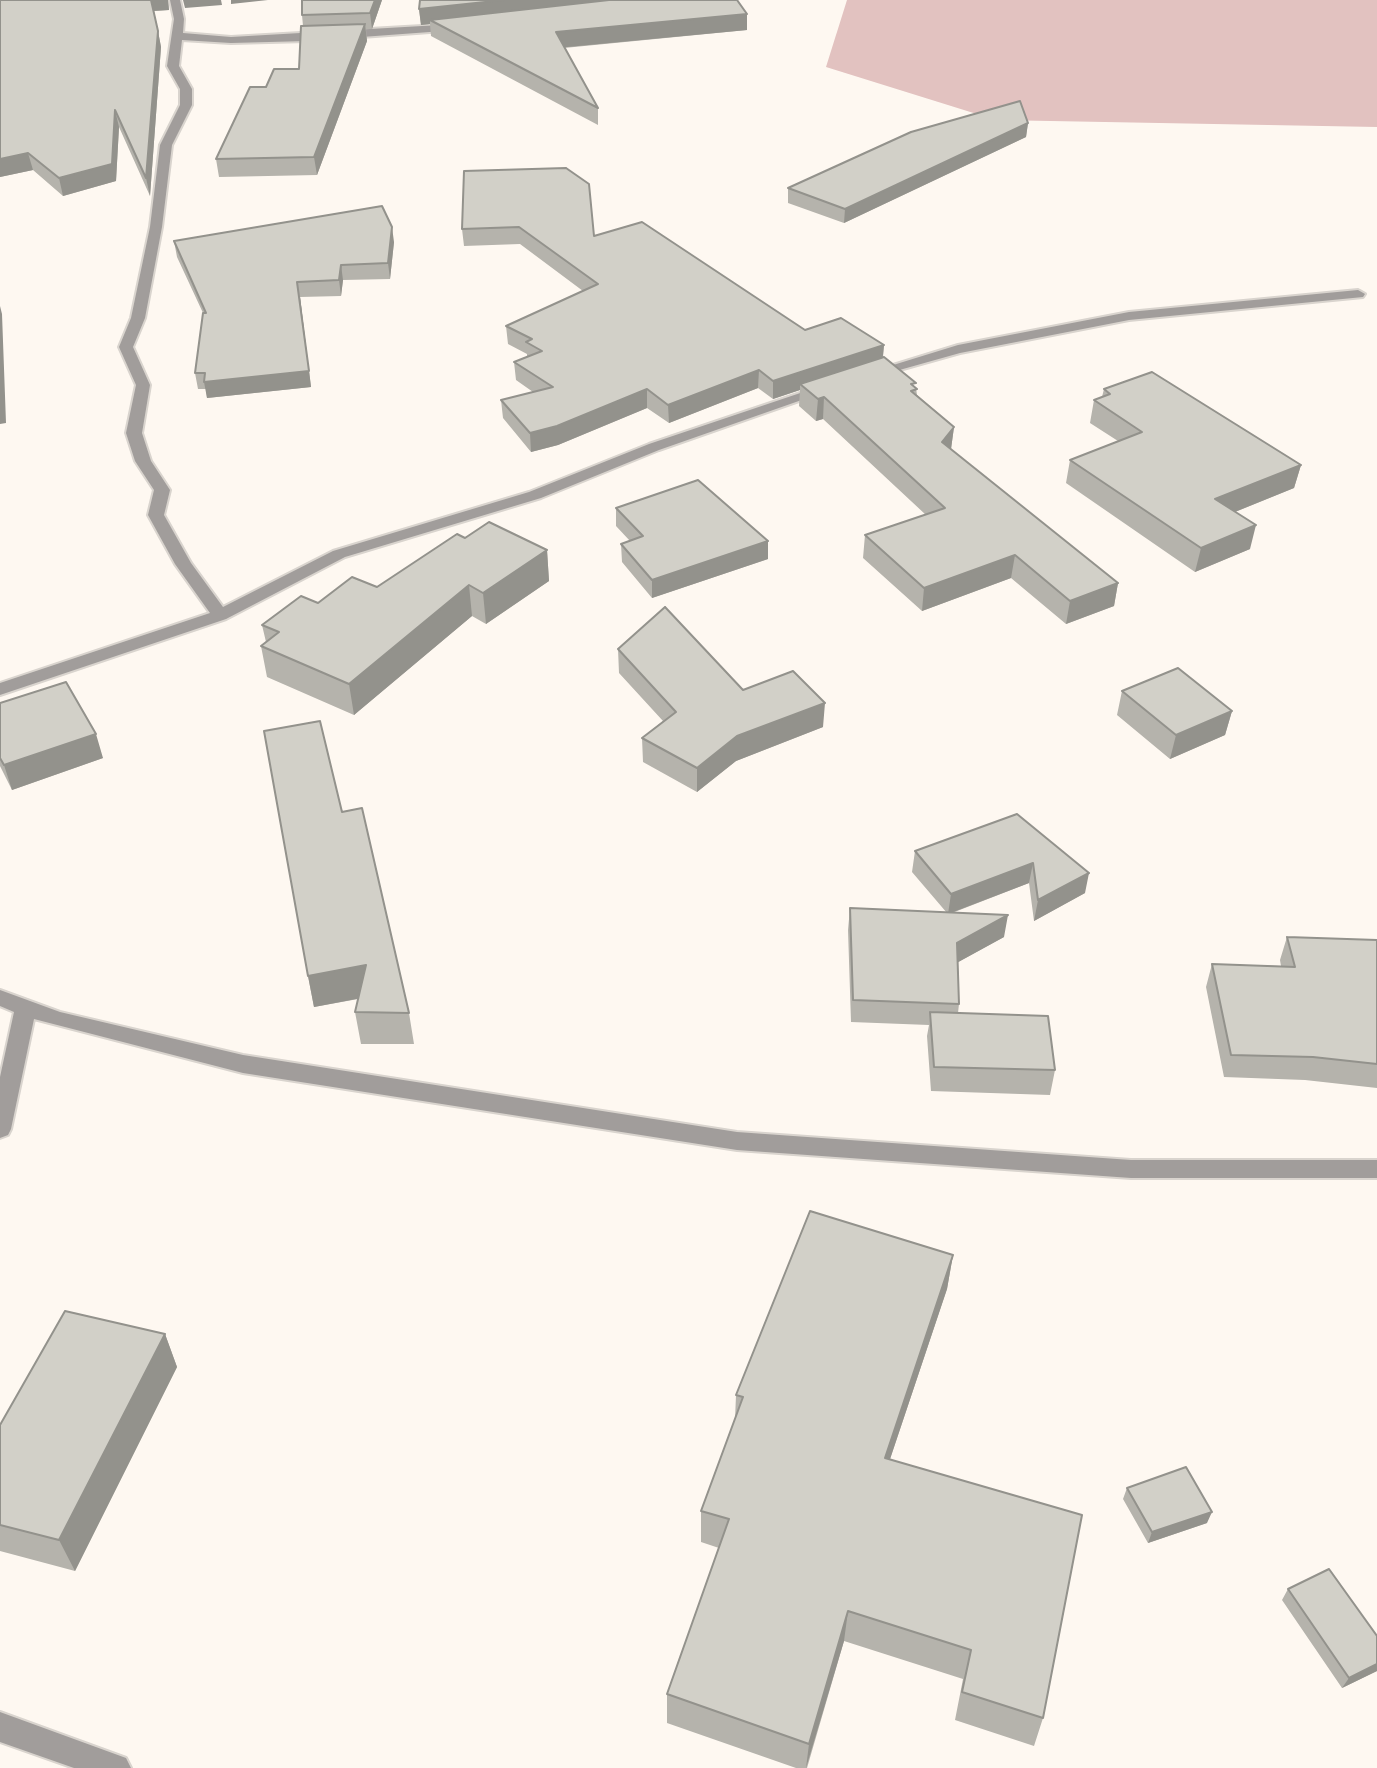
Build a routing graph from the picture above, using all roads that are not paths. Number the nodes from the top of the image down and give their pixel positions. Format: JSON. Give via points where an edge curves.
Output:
{"nodes":[{"id":1,"x":175,"y":0,"type":"edge"},
{"id":2,"x":467,"y":26,"type":"edge"},
{"id":3,"x":177,"y":36,"type":"junction"},
{"id":4,"x":1358,"y":294,"type":"dead end"},
{"id":5,"x":220,"y":615,"type":"junction"},
{"id":6,"x":0,"y":689,"type":"edge"},
{"id":7,"x":0,"y":998,"type":"edge"},
{"id":8,"x":26,"y":1007,"type":"junction"},
{"id":9,"x":0,"y":1129,"type":"edge"},
{"id":10,"x":1377,"y":1169,"type":"edge"},
{"id":11,"x":0,"y":1727,"type":"edge"},
{"id":12,"x":116,"y":1768,"type":"edge"}],
"edges":[{"from":1,"to":3,"type":"street"},
{"from":2,"to":3,"type":"street","via":[[307,38]]},
{"from":3,"to":5,"type":"street","via":[[173,66],[186,89],[186,105],[166,145],[138,318],[126,347],[143,385],[134,433],[143,461],[162,490],[156,515]]},
{"from":4,"to":5,"type":"street","via":[[1129,316],[958,349],[654,447],[535,495],[339,554]]},
{"from":5,"to":6,"type":"street"},
{"from":7,"to":8,"type":"street"},
{"from":8,"to":9,"type":"street"},
{"from":8,"to":10,"type":"street","via":[[243,1064],[737,1141],[1131,1169]]},
{"from":11,"to":12,"type":"street"}]}
